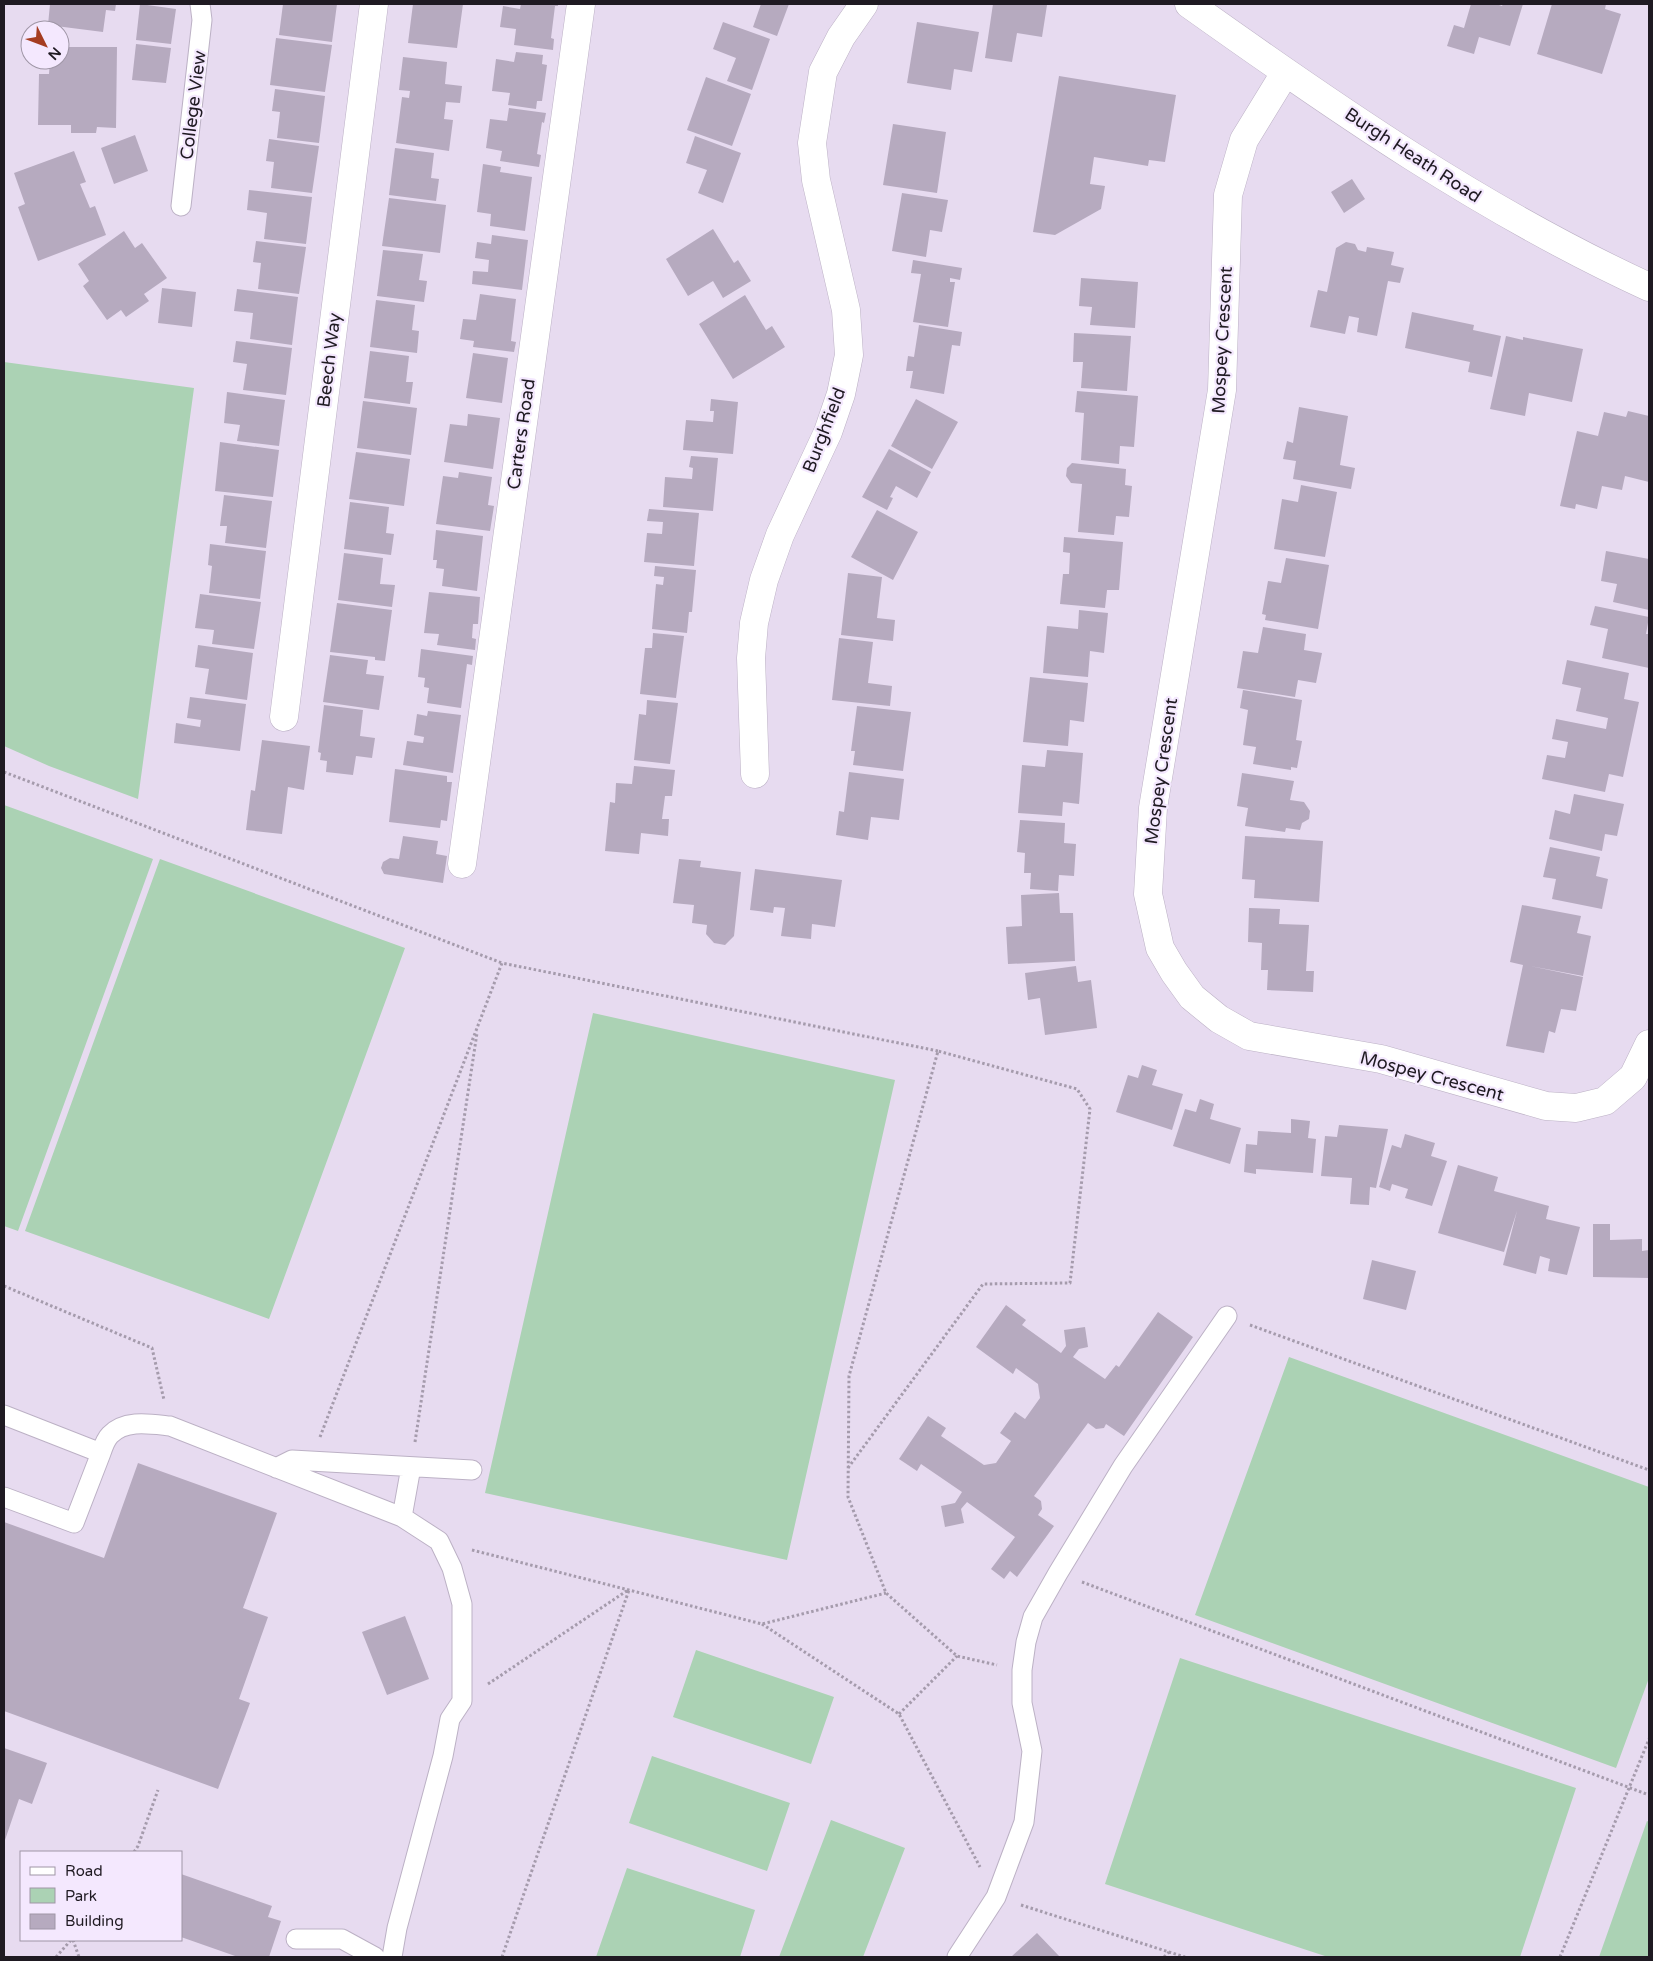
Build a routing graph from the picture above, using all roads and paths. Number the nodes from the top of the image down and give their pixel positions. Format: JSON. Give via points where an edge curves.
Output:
{"nodes":[{"id":1,"x":200,"y":4,"type":"edge"},
{"id":2,"x":374,"y":4,"type":"edge"},
{"id":3,"x":581,"y":4,"type":"edge"},
{"id":4,"x":864,"y":4,"type":"edge"},
{"id":5,"x":1189,"y":4,"type":"edge"},
{"id":6,"x":1285,"y":73,"type":"junction"},
{"id":7,"x":181,"y":206,"type":"dead end"},
{"id":8,"x":1649,"y":287,"type":"edge"},
{"id":9,"x":284,"y":717,"type":"dead end"},
{"id":10,"x":4,"y":772,"type":"edge"},
{"id":11,"x":755,"y":774,"type":"dead end"},
{"id":12,"x":462,"y":864,"type":"dead end"},
{"id":13,"x":502,"y":963,"type":"junction"},
{"id":14,"x":479,"y":1025,"type":"junction"},
{"id":15,"x":1649,"y":1044,"type":"edge"},
{"id":16,"x":938,"y":1051,"type":"junction"},
{"id":17,"x":4,"y":1286,"type":"edge"},
{"id":18,"x":1227,"y":1316,"type":"joint"},
{"id":19,"x":4,"y":1416,"type":"edge"},
{"id":20,"x":170,"y":1426,"type":"junction"},
{"id":21,"x":101,"y":1453,"type":"junction"},
{"id":22,"x":411,"y":1467,"type":"junction"},
{"id":23,"x":276,"y":1468,"type":"junction"},
{"id":24,"x":848,"y":1468,"type":"junction"},
{"id":25,"x":472,"y":1470,"type":"dead end"},
{"id":26,"x":1649,"y":1470,"type":"edge"},
{"id":27,"x":304,"y":1479,"type":"junction"},
{"id":28,"x":4,"y":1497,"type":"edge"},
{"id":29,"x":402,"y":1517,"type":"junction"},
{"id":30,"x":439,"y":1541,"type":"junction"},
{"id":31,"x":1058,"y":1573,"type":"junction"},
{"id":32,"x":629,"y":1590,"type":"junction"},
{"id":33,"x":886,"y":1593,"type":"junction"},
{"id":34,"x":762,"y":1624,"type":"junction"},
{"id":35,"x":957,"y":1656,"type":"junction"},
{"id":36,"x":1022,"y":1670,"type":"junction"},
{"id":37,"x":462,"y":1701,"type":"junction"},
{"id":38,"x":899,"y":1714,"type":"junction"},
{"id":39,"x":1649,"y":1739,"type":"edge"},
{"id":40,"x":1629,"y":1788,"type":"junction"},
{"id":41,"x":158,"y":1790,"type":"dead end"},
{"id":42,"x":1649,"y":1795,"type":"edge"},
{"id":43,"x":135,"y":1851,"type":"edge"},
{"id":44,"x":996,"y":1897,"type":"junction"},
{"id":45,"x":296,"y":1938,"type":"dead end"},
{"id":46,"x":71,"y":1941,"type":"edge"},
{"id":47,"x":72,"y":1941,"type":"edge"},
{"id":48,"x":1169,"y":1952,"type":"junction"},
{"id":49,"x":56,"y":1957,"type":"edge"},
{"id":50,"x":79,"y":1957,"type":"edge"},
{"id":51,"x":375,"y":1957,"type":"edge"},
{"id":52,"x":392,"y":1957,"type":"edge"},
{"id":53,"x":502,"y":1957,"type":"edge"},
{"id":54,"x":957,"y":1957,"type":"edge"},
{"id":55,"x":1164,"y":1957,"type":"edge"},
{"id":56,"x":1185,"y":1957,"type":"edge"},
{"id":57,"x":1560,"y":1957,"type":"edge"}],
"edges":[{"from":1,"to":7,"type":"lane","name":"College View","via":[[202,20]]},
{"from":2,"to":9,"type":"street","name":"Beech Way"},
{"from":3,"to":12,"type":"street","name":"Carters Road"},
{"from":4,"to":11,"type":"street","name":"Burghfield","via":[[841,37],[823,72],[812,142],[816,180],[846,310],[849,355],[841,394],[828,432],[780,535],[764,580],[754,623],[750,658]]},
{"from":5,"to":6,"type":"street","name":"Burgh Heath Road"},
{"from":6,"to":8,"type":"street","name":"Burgh Heath Road","via":[[1468,192],[1590,260]]},
{"from":6,"to":15,"type":"street","name":"Mospey Crescent","via":[[1244,140],[1228,195],[1222,390],[1153,808],[1148,894],[1160,948],[1192,996],[1249,1036],[1381,1059],[1546,1106],[1576,1108],[1605,1101],[1632,1077]]},
{"from":10,"to":13,"type":"path"},
{"from":13,"to":14,"type":"path"},
{"from":13,"to":16,"type":"path"},
{"from":14,"to":22,"type":"path"},
{"from":14,"to":27,"type":"path"},
{"from":16,"to":24,"type":"path","via":[[849,1376]]},
{"from":16,"to":24,"type":"path","via":[[1077,1089],[1090,1109],[1070,1283],[983,1284]]},
{"from":17,"to":20,"type":"path","via":[[152,1348]]},
{"from":18,"to":26,"type":"path"},
{"from":18,"to":31,"type":"lane","via":[[1123,1466]]},
{"from":19,"to":21,"type":"lane"},
{"from":20,"to":21,"type":"lane","via":[[141,1423],[124,1426],[110,1435]]},
{"from":20,"to":23,"type":"lane"},
{"from":21,"to":28,"type":"lane","via":[[74,1524]]},
{"from":22,"to":23,"type":"lane","via":[[292,1460]]},
{"from":22,"to":25,"type":"lane"},
{"from":22,"to":29,"type":"lane"},
{"from":23,"to":27,"type":"lane"},
{"from":24,"to":33,"type":"path","via":[[848,1497]]},
{"from":27,"to":29,"type":"lane"},
{"from":29,"to":30,"type":"lane"},
{"from":30,"to":32,"type":"path"},
{"from":30,"to":37,"type":"lane","via":[[452,1568],[462,1604]]},
{"from":31,"to":36,"type":"lane","via":[[1033,1617]]},
{"from":31,"to":40,"type":"path"},
{"from":32,"to":34,"type":"path"},
{"from":32,"to":37,"type":"path"},
{"from":32,"to":53,"type":"path"},
{"from":33,"to":34,"type":"path"},
{"from":33,"to":35,"type":"path"},
{"from":34,"to":38,"type":"path"},
{"from":35,"to":36,"type":"path"},
{"from":35,"to":38,"type":"path"},
{"from":36,"to":44,"type":"lane","via":[[1022,1703],[1032,1752],[1029,1787],[1024,1822]]},
{"from":37,"to":52,"type":"lane","via":[[450,1719]]},
{"from":38,"to":44,"type":"path"},
{"from":39,"to":40,"type":"path"},
{"from":40,"to":42,"type":"path"},
{"from":40,"to":57,"type":"path"},
{"from":41,"to":43,"type":"path"},
{"from":44,"to":48,"type":"path"},
{"from":44,"to":54,"type":"lane"},
{"from":45,"to":51,"type":"lane","via":[[342,1939]]},
{"from":46,"to":49,"type":"path"},
{"from":47,"to":50,"type":"path"},
{"from":48,"to":55,"type":"path"},
{"from":48,"to":56,"type":"path"}]}
